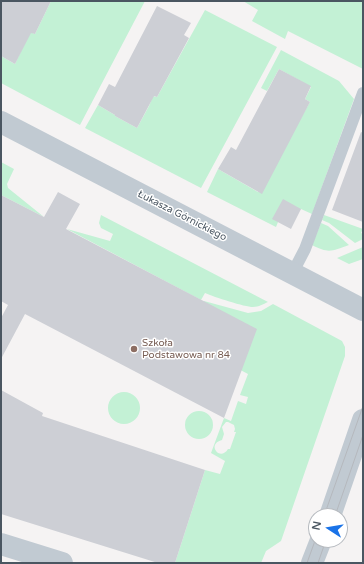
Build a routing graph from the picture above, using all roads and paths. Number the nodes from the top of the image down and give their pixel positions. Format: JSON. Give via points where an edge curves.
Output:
{"nodes":[{"id":1,"x":363,"y":93,"type":"edge"},
{"id":2,"x":1,"y":122,"type":"edge"},
{"id":3,"x":292,"y":274,"type":"junction"},
{"id":4,"x":363,"y":310,"type":"edge"},
{"id":5,"x":363,"y":420,"type":"edge"},
{"id":6,"x":333,"y":508,"type":"edge"},
{"id":7,"x":1,"y":544,"type":"edge"},
{"id":8,"x":318,"y":548,"type":"edge"},
{"id":9,"x":62,"y":563,"type":"edge"},
{"id":10,"x":312,"y":563,"type":"edge"}],
"edges":[{"from":1,"to":3,"type":"lane","via":[[305,249]]},
{"from":2,"to":3,"type":"street","name":"Łukasza Górnickiego"},
{"from":3,"to":4,"type":"street","name":"Łukasza Górnickiego"},
{"from":5,"to":6,"type":"street"},
{"from":7,"to":9,"type":"street"},
{"from":8,"to":10,"type":"street"}]}
